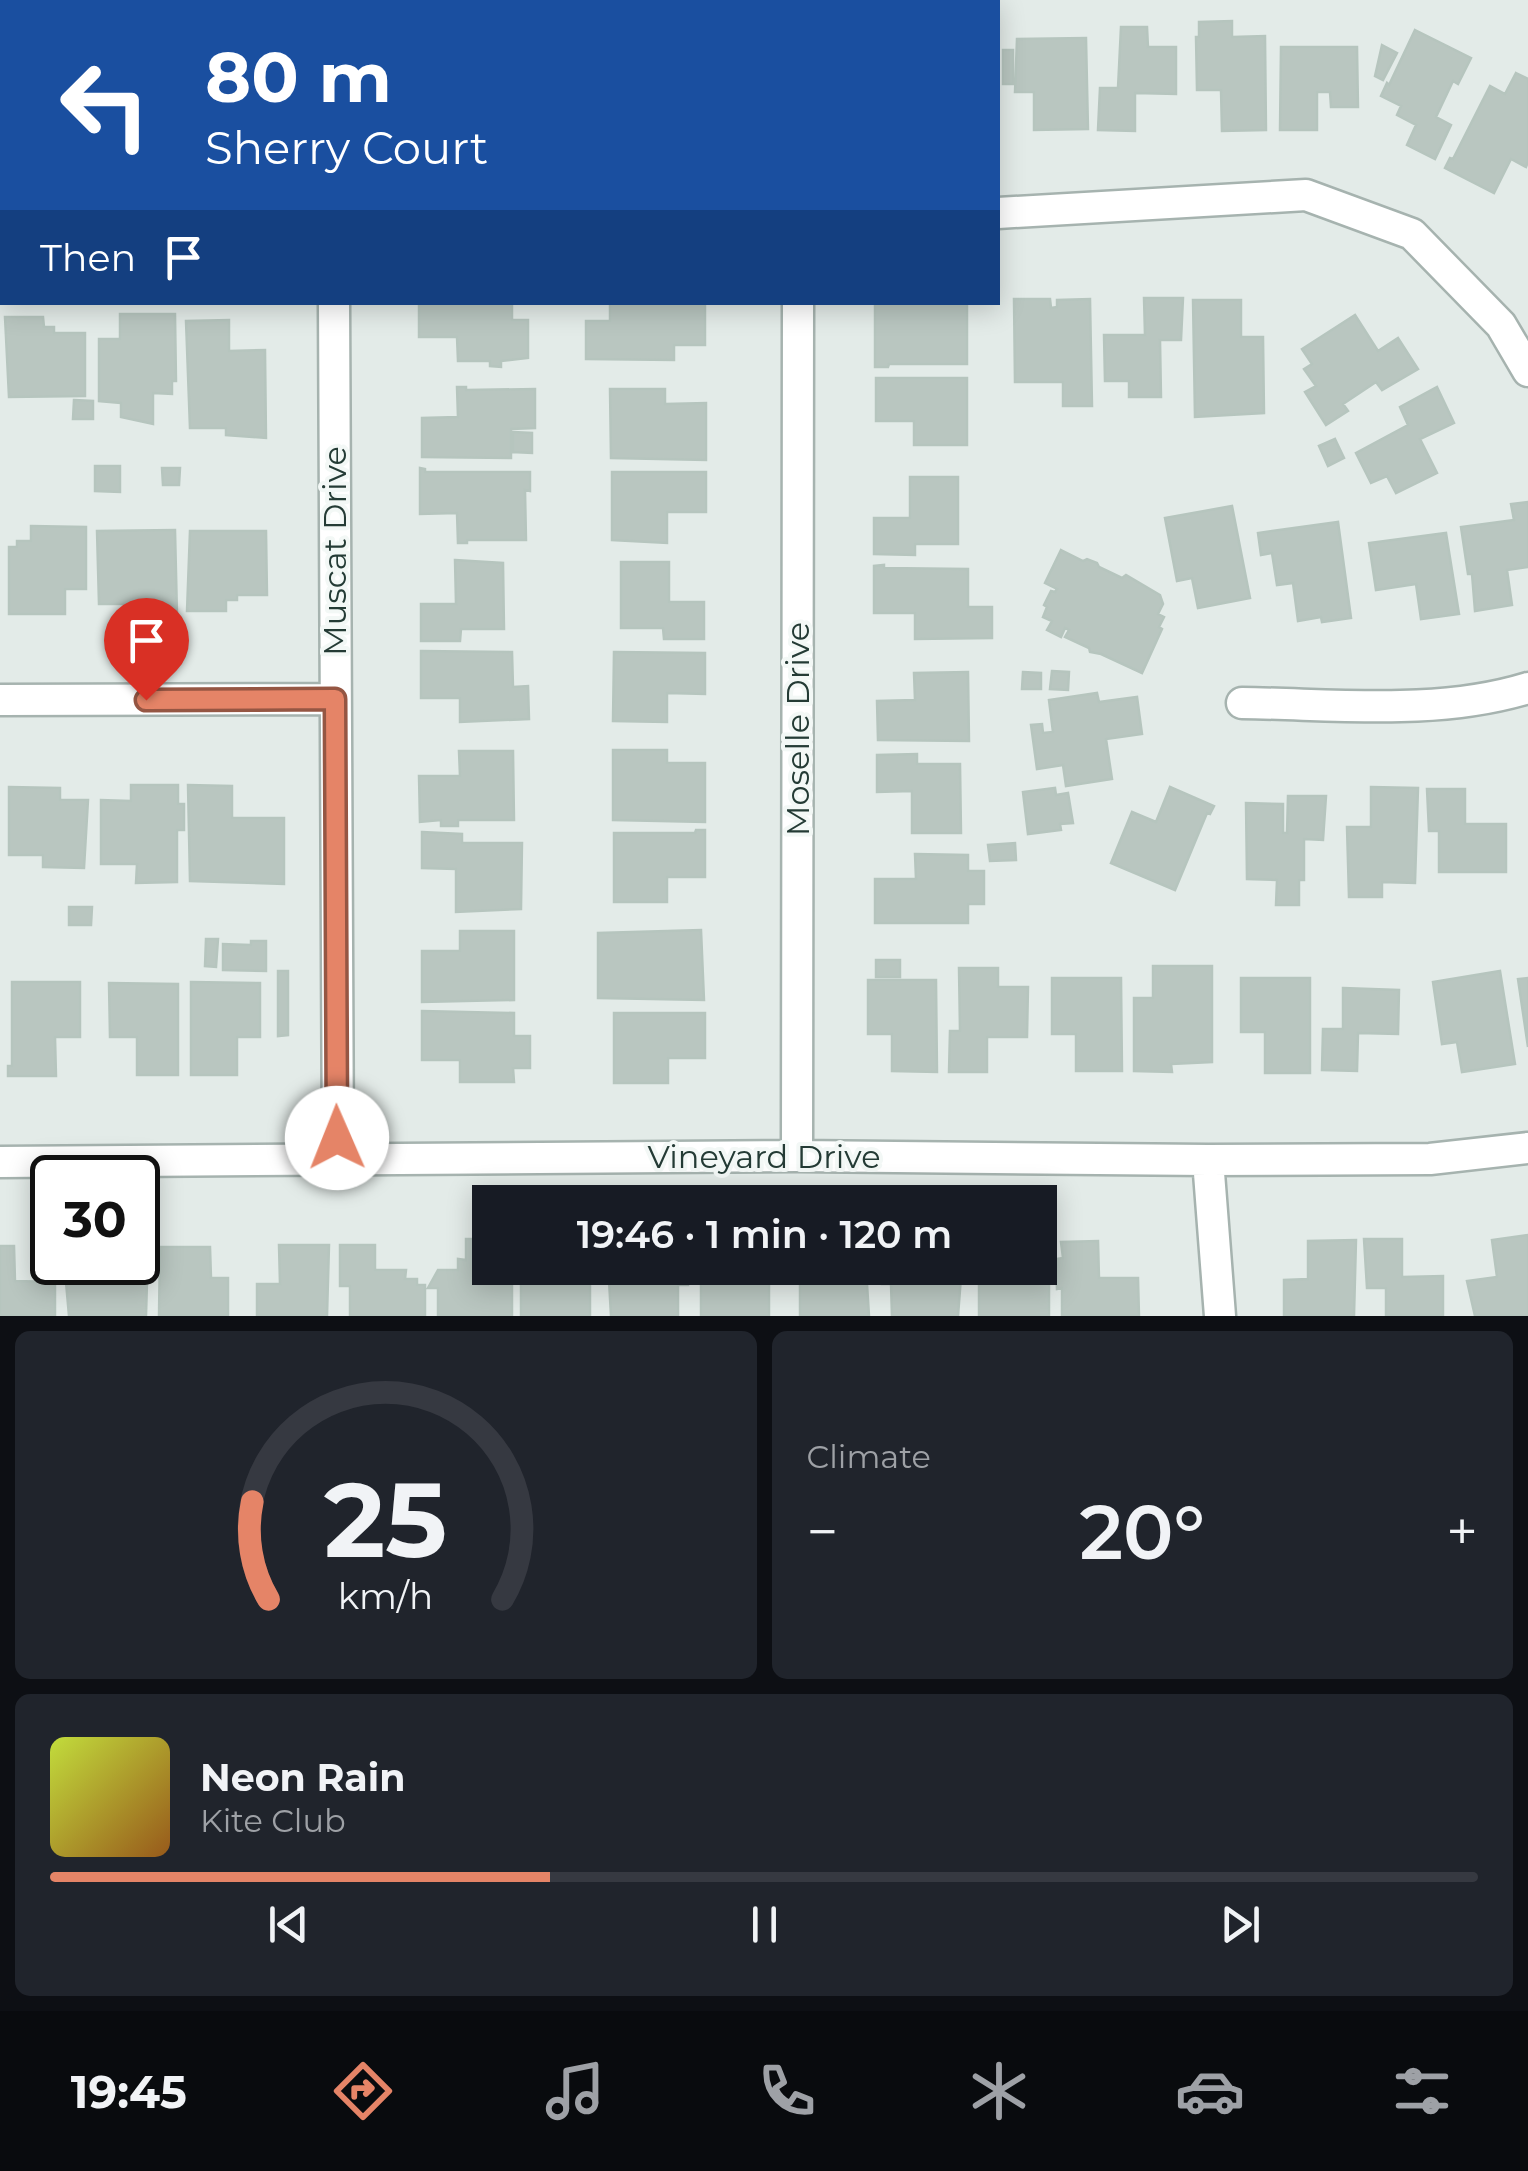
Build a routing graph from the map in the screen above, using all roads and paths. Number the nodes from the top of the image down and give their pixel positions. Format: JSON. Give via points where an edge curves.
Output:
{"nodes":[{"id":1,"x":1000,"y":214,"type":"edge"},
{"id":2,"x":334,"y":305,"type":"edge"},
{"id":3,"x":798,"y":305,"type":"edge"},
{"id":4,"x":1528,"y":371,"type":"edge"},
{"id":5,"x":1528,"y":688,"type":"edge"},
{"id":6,"x":335,"y":699,"type":"junction"},
{"id":7,"x":0,"y":700,"type":"edge"},
{"id":8,"x":1242,"y":704,"type":"dead end"},
{"id":9,"x":1528,"y":1148,"type":"edge"},
{"id":10,"x":797,"y":1156,"type":"junction"},
{"id":11,"x":338,"y":1160,"type":"junction"},
{"id":12,"x":1208,"y":1160,"type":"junction"},
{"id":13,"x":0,"y":1162,"type":"edge"},
{"id":14,"x":1220,"y":1316,"type":"edge"}],
"edges":[{"from":1,"to":4,"type":"street","via":[[1306,196],[1412,234],[1501,325]]},
{"from":2,"to":6,"type":"street","name":"Muscat Drive"},
{"from":3,"to":10,"type":"street","name":"Moselle Drive"},
{"from":5,"to":8,"type":"street","via":[[1438,704]]},
{"from":6,"to":7,"type":"street"},
{"from":6,"to":11,"type":"street","name":"Muscat Drive"},
{"from":9,"to":12,"type":"street","name":"Vineyard Drive","via":[[1430,1159]]},
{"from":10,"to":11,"type":"street","name":"Vineyard Drive"},
{"from":10,"to":12,"type":"street","name":"Vineyard Drive"},
{"from":11,"to":13,"type":"street","name":"Vineyard Drive"},
{"from":12,"to":14,"type":"street"}]}
